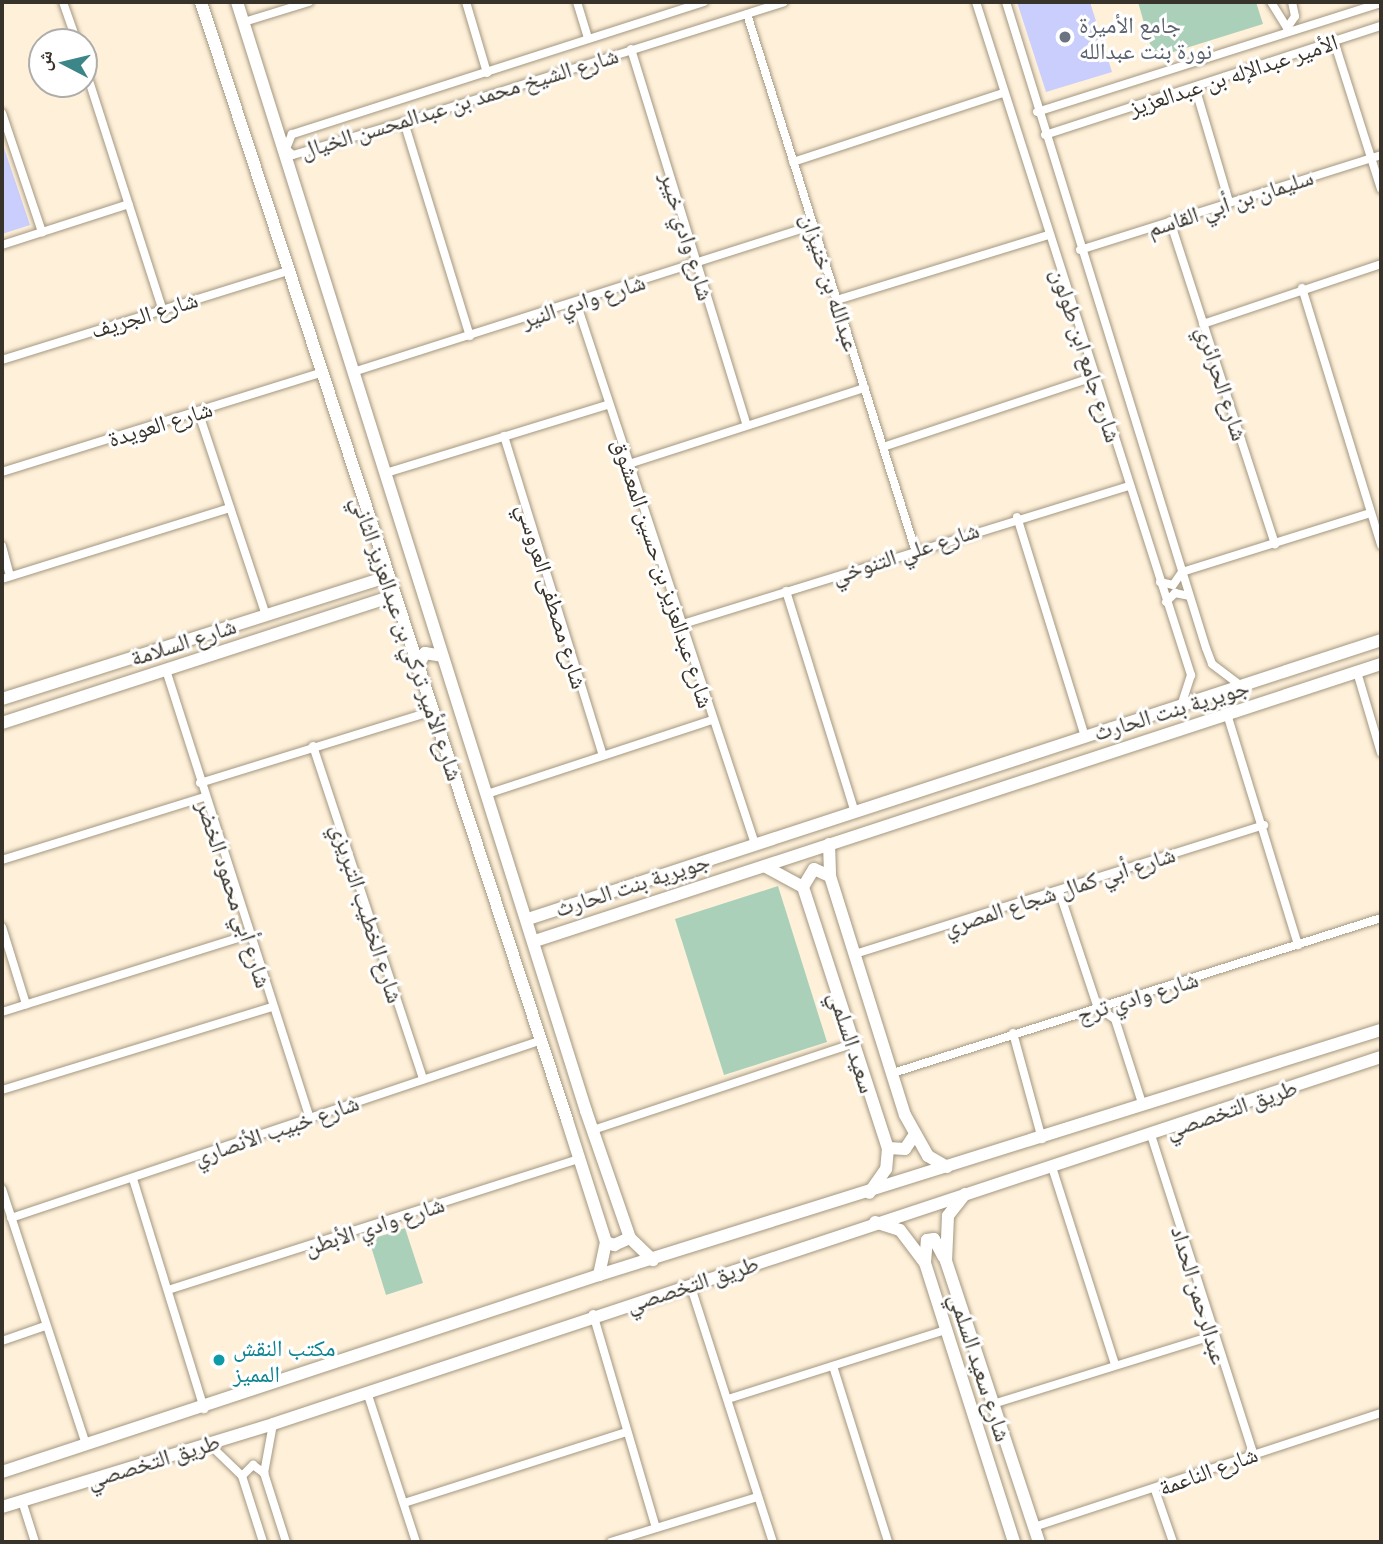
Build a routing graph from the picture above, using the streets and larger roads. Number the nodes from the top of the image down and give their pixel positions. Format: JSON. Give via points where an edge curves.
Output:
{"nodes":[{"id":1,"x":63,"y":2,"type":"edge"},
{"id":2,"x":201,"y":2,"type":"edge"},
{"id":3,"x":237,"y":2,"type":"edge"},
{"id":4,"x":309,"y":2,"type":"edge"},
{"id":5,"x":466,"y":2,"type":"edge"},
{"id":6,"x":577,"y":2,"type":"edge"},
{"id":7,"x":704,"y":2,"type":"edge"},
{"id":8,"x":784,"y":2,"type":"edge"},
{"id":9,"x":976,"y":2,"type":"edge"},
{"id":10,"x":1006,"y":2,"type":"edge"},
{"id":11,"x":1271,"y":2,"type":"edge"},
{"id":12,"x":1292,"y":2,"type":"edge"},
{"id":13,"x":1381,"y":3,"type":"edge"},
{"id":14,"x":747,"y":14,"type":"junction"},
{"id":15,"x":244,"y":22,"type":"junction"},
{"id":16,"x":1381,"y":26,"type":"edge"},
{"id":17,"x":72,"y":28,"type":"edge"},
{"id":18,"x":588,"y":38,"type":"junction"},
{"id":19,"x":1334,"y":41,"type":"junction"},
{"id":20,"x":631,"y":49,"type":"junction"},
{"id":21,"x":487,"y":73,"type":"junction"},
{"id":22,"x":1195,"y":87,"type":"junction"},
{"id":23,"x":1003,"y":93,"type":"junction"},
{"id":24,"x":95,"y":98,"type":"edge"},
{"id":25,"x":1037,"y":112,"type":"junction"},
{"id":26,"x":2,"y":113,"type":"edge"},
{"id":27,"x":404,"y":122,"type":"junction"},
{"id":28,"x":1045,"y":135,"type":"junction"},
{"id":29,"x":1381,"y":155,"type":"edge"},
{"id":30,"x":1371,"y":159,"type":"junction"},
{"id":31,"x":793,"y":162,"type":"junction"},
{"id":32,"x":1381,"y":189,"type":"edge"},
{"id":33,"x":1228,"y":202,"type":"junction"},
{"id":34,"x":130,"y":204,"type":"junction"},
{"id":35,"x":1170,"y":221,"type":"junction"},
{"id":36,"x":813,"y":225,"type":"junction"},
{"id":37,"x":42,"y":232,"type":"junction"},
{"id":38,"x":1048,"y":235,"type":"junction"},
{"id":39,"x":2,"y":245,"type":"edge"},
{"id":40,"x":1080,"y":250,"type":"junction"},
{"id":41,"x":696,"y":264,"type":"junction"},
{"id":42,"x":1381,"y":264,"type":"edge"},
{"id":43,"x":287,"y":271,"type":"junction"},
{"id":44,"x":1302,"y":288,"type":"junction"},
{"id":45,"x":837,"y":300,"type":"junction"},
{"id":46,"x":576,"y":302,"type":"junction"},
{"id":47,"x":162,"y":308,"type":"junction"},
{"id":48,"x":1203,"y":324,"type":"junction"},
{"id":49,"x":470,"y":336,"type":"junction"},
{"id":50,"x":2,"y":359,"type":"edge"},
{"id":51,"x":354,"y":372,"type":"junction"},
{"id":52,"x":319,"y":373,"type":"junction"},
{"id":53,"x":1096,"y":376,"type":"junction"},
{"id":54,"x":865,"y":388,"type":"junction"},
{"id":55,"x":607,"y":405,"type":"junction"},
{"id":56,"x":198,"y":411,"type":"junction"},
{"id":57,"x":746,"y":424,"type":"junction"},
{"id":58,"x":504,"y":436,"type":"junction"},
{"id":59,"x":883,"y":446,"type":"junction"},
{"id":60,"x":629,"y":464,"type":"junction"},
{"id":61,"x":2,"y":472,"type":"edge"},
{"id":62,"x":386,"y":473,"type":"junction"},
{"id":63,"x":1129,"y":486,"type":"junction"},
{"id":64,"x":230,"y":508,"type":"junction"},
{"id":65,"x":1370,"y":513,"type":"junction"},
{"id":66,"x":1017,"y":517,"type":"junction"},
{"id":67,"x":1275,"y":544,"type":"junction"},
{"id":68,"x":1381,"y":545,"type":"edge"},
{"id":69,"x":2,"y":546,"type":"edge"},
{"id":70,"x":915,"y":549,"type":"junction"},
{"id":71,"x":1182,"y":572,"type":"junction"},
{"id":72,"x":6,"y":577,"type":"edge"},
{"id":73,"x":386,"y":577,"type":"junction"},
{"id":74,"x":1160,"y":582,"type":"junction"},
{"id":75,"x":364,"y":583,"type":"junction"},
{"id":76,"x":786,"y":590,"type":"junction"},
{"id":77,"x":392,"y":596,"type":"junction"},
{"id":78,"x":1189,"y":596,"type":"junction"},
{"id":79,"x":373,"y":601,"type":"junction"},
{"id":80,"x":1166,"y":602,"type":"junction"},
{"id":81,"x":266,"y":615,"type":"junction"},
{"id":82,"x":682,"y":624,"type":"junction"},
{"id":83,"x":272,"y":635,"type":"junction"},
{"id":84,"x":1381,"y":640,"type":"edge"},
{"id":85,"x":442,"y":656,"type":"junction"},
{"id":86,"x":1381,"y":664,"type":"edge"},
{"id":87,"x":417,"y":668,"type":"junction"},
{"id":88,"x":166,"y":670,"type":"junction"},
{"id":89,"x":1357,"y":672,"type":"junction"},
{"id":90,"x":1243,"y":687,"type":"junction"},
{"id":91,"x":2,"y":699,"type":"edge"},
{"id":92,"x":1180,"y":707,"type":"junction"},
{"id":93,"x":433,"y":710,"type":"junction"},
{"id":94,"x":1227,"y":714,"type":"junction"},
{"id":95,"x":712,"y":720,"type":"junction"},
{"id":96,"x":2,"y":723,"type":"edge"},
{"id":97,"x":1085,"y":736,"type":"junction"},
{"id":98,"x":313,"y":747,"type":"junction"},
{"id":99,"x":1381,"y":753,"type":"edge"},
{"id":100,"x":603,"y":755,"type":"junction"},
{"id":101,"x":960,"y":777,"type":"junction"},
{"id":102,"x":200,"y":783,"type":"junction"},
{"id":103,"x":936,"y":785,"type":"junction"},
{"id":104,"x":487,"y":794,"type":"junction"},
{"id":105,"x":204,"y":797,"type":"junction"},
{"id":106,"x":464,"y":800,"type":"junction"},
{"id":107,"x":967,"y":800,"type":"junction"},
{"id":108,"x":942,"y":808,"type":"junction"},
{"id":109,"x":855,"y":812,"type":"junction"},
{"id":110,"x":1264,"y":825,"type":"junction"},
{"id":111,"x":755,"y":844,"type":"junction"},
{"id":112,"x":829,"y":844,"type":"junction"},
{"id":113,"x":2,"y":860,"type":"edge"},
{"id":114,"x":766,"y":867,"type":"junction"},
{"id":115,"x":830,"y":876,"type":"junction"},
{"id":116,"x":803,"y":887,"type":"junction"},
{"id":117,"x":1059,"y":891,"type":"junction"},
{"id":118,"x":548,"y":912,"type":"junction"},
{"id":119,"x":1381,"y":918,"type":"edge"},
{"id":120,"x":527,"y":919,"type":"junction"},
{"id":121,"x":2,"y":928,"type":"edge"},
{"id":122,"x":558,"y":933,"type":"junction"},
{"id":123,"x":247,"y":935,"type":"junction"},
{"id":124,"x":535,"y":940,"type":"junction"},
{"id":125,"x":1298,"y":945,"type":"junction"},
{"id":126,"x":855,"y":954,"type":"junction"},
{"id":127,"x":26,"y":1004,"type":"junction"},
{"id":128,"x":272,"y":1007,"type":"junction"},
{"id":129,"x":1098,"y":1008,"type":"junction"},
{"id":130,"x":2,"y":1012,"type":"edge"},
{"id":131,"x":1381,"y":1030,"type":"edge"},
{"id":132,"x":1013,"y":1033,"type":"junction"},
{"id":133,"x":542,"y":1040,"type":"junction"},
{"id":134,"x":853,"y":1043,"type":"junction"},
{"id":135,"x":1381,"y":1057,"type":"edge"},
{"id":136,"x":892,"y":1073,"type":"junction"},
{"id":137,"x":423,"y":1079,"type":"junction"},
{"id":138,"x":578,"y":1084,"type":"junction"},
{"id":139,"x":2,"y":1090,"type":"edge"},
{"id":140,"x":558,"y":1091,"type":"junction"},
{"id":141,"x":1143,"y":1106,"type":"junction"},
{"id":142,"x":586,"y":1111,"type":"junction"},
{"id":143,"x":309,"y":1116,"type":"junction"},
{"id":144,"x":568,"y":1119,"type":"junction"},
{"id":145,"x":593,"y":1130,"type":"junction"},
{"id":146,"x":1151,"y":1135,"type":"junction"},
{"id":147,"x":914,"y":1137,"type":"junction"},
{"id":148,"x":1042,"y":1139,"type":"junction"},
{"id":149,"x":888,"y":1148,"type":"junction"},
{"id":150,"x":601,"y":1153,"type":"junction"},
{"id":151,"x":579,"y":1159,"type":"junction"},
{"id":152,"x":947,"y":1167,"type":"junction"},
{"id":153,"x":1052,"y":1167,"type":"junction"},
{"id":154,"x":133,"y":1179,"type":"junction"},
{"id":155,"x":2,"y":1189,"type":"edge"},
{"id":156,"x":869,"y":1193,"type":"junction"},
{"id":157,"x":965,"y":1194,"type":"junction"},
{"id":158,"x":11,"y":1218,"type":"junction"},
{"id":159,"x":875,"y":1222,"type":"junction"},
{"id":160,"x":630,"y":1238,"type":"junction"},
{"id":161,"x":606,"y":1242,"type":"junction"},
{"id":162,"x":653,"y":1260,"type":"junction"},
{"id":163,"x":946,"y":1261,"type":"junction"},
{"id":164,"x":925,"y":1263,"type":"junction"},
{"id":165,"x":599,"y":1275,"type":"junction"},
{"id":166,"x":690,"y":1284,"type":"junction"},
{"id":167,"x":168,"y":1290,"type":"junction"},
{"id":168,"x":961,"y":1308,"type":"junction"},
{"id":169,"x":593,"y":1314,"type":"junction"},
{"id":170,"x":941,"y":1315,"type":"junction"},
{"id":171,"x":45,"y":1326,"type":"junction"},
{"id":172,"x":946,"y":1330,"type":"junction"},
{"id":173,"x":1211,"y":1336,"type":"junction"},
{"id":174,"x":2,"y":1341,"type":"edge"},
{"id":175,"x":1115,"y":1364,"type":"junction"},
{"id":176,"x":833,"y":1366,"type":"junction"},
{"id":177,"x":367,"y":1392,"type":"junction"},
{"id":178,"x":728,"y":1399,"type":"junction"},
{"id":179,"x":993,"y":1404,"type":"junction"},
{"id":180,"x":204,"y":1409,"type":"junction"},
{"id":181,"x":1381,"y":1413,"type":"edge"},
{"id":182,"x":273,"y":1424,"type":"junction"},
{"id":183,"x":626,"y":1432,"type":"junction"},
{"id":184,"x":208,"y":1443,"type":"junction"},
{"id":185,"x":86,"y":1444,"type":"junction"},
{"id":186,"x":1253,"y":1453,"type":"junction"},
{"id":187,"x":2,"y":1472,"type":"edge"},
{"id":188,"x":264,"y":1473,"type":"junction"},
{"id":189,"x":242,"y":1476,"type":"junction"},
{"id":190,"x":1155,"y":1490,"type":"junction"},
{"id":191,"x":757,"y":1497,"type":"junction"},
{"id":192,"x":22,"y":1501,"type":"junction"},
{"id":193,"x":404,"y":1503,"type":"junction"},
{"id":194,"x":2,"y":1507,"type":"edge"},
{"id":195,"x":1034,"y":1527,"type":"junction"},
{"id":196,"x":656,"y":1528,"type":"junction"},
{"id":197,"x":1012,"y":1539,"type":"edge"},
{"id":198,"x":35,"y":1542,"type":"edge"},
{"id":199,"x":263,"y":1542,"type":"edge"},
{"id":200,"x":286,"y":1542,"type":"edge"},
{"id":201,"x":416,"y":1542,"type":"edge"},
{"id":202,"x":611,"y":1542,"type":"edge"},
{"id":203,"x":773,"y":1542,"type":"edge"},
{"id":204,"x":888,"y":1542,"type":"edge"},
{"id":205,"x":1040,"y":1542,"type":"edge"},
{"id":206,"x":1173,"y":1542,"type":"edge"}],
"edges":[{"from":1,"to":17,"type":"street"},
{"from":2,"to":43,"type":"street","name":"شارع الأمير تركي بن عبدالعزيز الثاني"},
{"from":3,"to":15,"type":"street","name":"شارع الأمير تركي بن عبدالعزيز الثاني"},
{"from":4,"to":15,"type":"street"},
{"from":5,"to":21,"type":"street"},
{"from":6,"to":18,"type":"street"},
{"from":7,"to":18,"type":"street","name":"شارع الشيخ محمد بن عبدالمحسن الخيال"},
{"from":8,"to":14,"type":"street","name":"شارع الشيخ محمد بن عبدالمحسن الخيال"},
{"from":9,"to":23,"type":"street","name":"شارع جامع ابن طولون"},
{"from":10,"to":25,"type":"street","name":"شارع جامع ابن طولون"},
{"from":11,"to":12,"type":"street","via":[[1287,28],[1295,16]]},
{"from":13,"to":25,"type":"street","name":"الأمير عبدالإله بن عبدالعزيز"},
{"from":14,"to":20,"type":"street","name":"شارع الشيخ محمد بن عبدالمحسن الخيال"},
{"from":14,"to":31,"type":"street","name":"عبدالله بن خنيزان"},
{"from":15,"to":51,"type":"street","name":"شارع الأمير تركي بن عبدالعزيز الثاني"},
{"from":16,"to":19,"type":"street","name":"الأمير عبدالإله بن عبدالعزيز"},
{"from":18,"to":21,"type":"street","name":"شارع الشيخ محمد بن عبدالمحسن الخيال"},
{"from":19,"to":22,"type":"street","name":"الأمير عبدالإله بن عبدالعزيز"},
{"from":19,"to":30,"type":"street"},
{"from":20,"to":27,"type":"street","name":"شارع الشيخ محمد بن عبدالمحسن الخيال"},
{"from":20,"to":41,"type":"street","name":"شارع وادي خيبر"},
{"from":21,"to":27,"type":"street","name":"شارع الشيخ محمد بن عبدالمحسن الخيال","via":[[292,134],[286,149],[293,155]]},
{"from":22,"to":28,"type":"street","name":"الأمير عبدالإله بن عبدالعزيز"},
{"from":22,"to":33,"type":"street"},
{"from":23,"to":31,"type":"street"},
{"from":23,"to":38,"type":"street","name":"شارع جامع ابن طولون"},
{"from":24,"to":34,"type":"street"},
{"from":25,"to":28,"type":"street","name":"شارع جامع ابن طولون"},
{"from":26,"to":37,"type":"street"},
{"from":27,"to":49,"type":"street"},
{"from":28,"to":40,"type":"street","name":"شارع جامع ابن طولون"},
{"from":29,"to":30,"type":"street","name":"سليمان بن أبي القاسم"},
{"from":30,"to":32,"type":"street"},
{"from":30,"to":33,"type":"street","name":"سليمان بن أبي القاسم"},
{"from":31,"to":36,"type":"street","name":"عبدالله بن خنيزان"},
{"from":33,"to":35,"type":"street","name":"سليمان بن أبي القاسم"},
{"from":34,"to":37,"type":"street"},
{"from":34,"to":47,"type":"street"},
{"from":35,"to":40,"type":"street","name":"سليمان بن أبي القاسم"},
{"from":35,"to":48,"type":"street","name":"شارع الحرائري"},
{"from":36,"to":41,"type":"street","name":"شارع وادي النير"},
{"from":36,"to":45,"type":"street","name":"عبدالله بن خنيزان"},
{"from":37,"to":39,"type":"street"},
{"from":38,"to":45,"type":"street"},
{"from":38,"to":53,"type":"street","name":"شارع جامع ابن طولون"},
{"from":40,"to":71,"type":"street","name":"شارع جامع ابن طولون"},
{"from":41,"to":46,"type":"street","name":"شارع وادي النير"},
{"from":41,"to":57,"type":"street","name":"شارع وادي خيبر"},
{"from":42,"to":44,"type":"street"},
{"from":43,"to":47,"type":"street","name":"شارع الجريف"},
{"from":43,"to":52,"type":"street","name":"شارع الأمير تركي بن عبدالعزيز الثاني"},
{"from":44,"to":48,"type":"street"},
{"from":44,"to":65,"type":"street"},
{"from":45,"to":54,"type":"street","name":"عبدالله بن خنيزان"},
{"from":46,"to":49,"type":"street","name":"شارع وادي النير"},
{"from":46,"to":55,"type":"street","name":"شارع عبدالعزيز بن حسين المعشوق"},
{"from":47,"to":50,"type":"street","name":"شارع الجريف"},
{"from":48,"to":67,"type":"street","name":"شارع الحرائري"},
{"from":49,"to":51,"type":"street","name":"شارع وادي النير"},
{"from":51,"to":62,"type":"street","name":"شارع الأمير تركي بن عبدالعزيز الثاني"},
{"from":52,"to":56,"type":"street","name":"شارع العويدة"},
{"from":52,"to":73,"type":"street","name":"شارع الأمير تركي بن عبدالعزيز الثاني"},
{"from":53,"to":59,"type":"street"},
{"from":53,"to":63,"type":"street","name":"شارع جامع ابن طولون"},
{"from":54,"to":57,"type":"street"},
{"from":54,"to":59,"type":"street","name":"عبدالله بن خنيزان"},
{"from":55,"to":58,"type":"street"},
{"from":55,"to":60,"type":"street","name":"شارع عبدالعزيز بن حسين المعشوق"},
{"from":56,"to":61,"type":"street","name":"شارع العويدة"},
{"from":56,"to":64,"type":"street"},
{"from":57,"to":60,"type":"street"},
{"from":58,"to":62,"type":"street"},
{"from":58,"to":100,"type":"street","name":"شارع مصطفى العروسي"},
{"from":59,"to":70,"type":"street","name":"عبدالله بن خنيزان"},
{"from":60,"to":82,"type":"street","name":"شارع عبدالعزيز بن حسين المعشوق"},
{"from":62,"to":85,"type":"street","name":"شارع الأمير تركي بن عبدالعزيز الثاني"},
{"from":63,"to":66,"type":"street","name":"شارع علي التنوخي"},
{"from":63,"to":74,"type":"street","name":"شارع جامع ابن طولون"},
{"from":64,"to":72,"type":"street"},
{"from":64,"to":81,"type":"street"},
{"from":65,"to":67,"type":"street"},
{"from":65,"to":68,"type":"street"},
{"from":66,"to":70,"type":"street","name":"شارع علي التنوخي"},
{"from":66,"to":97,"type":"street"},
{"from":67,"to":71,"type":"street"},
{"from":69,"to":72,"type":"street"},
{"from":70,"to":76,"type":"street","name":"شارع علي التنوخي"},
{"from":71,"to":74,"type":"street","via":[[1173,585]]},
{"from":71,"to":78,"type":"street","name":"شارع جامع ابن طولون"},
{"from":73,"to":75,"type":"street","name":"شارع السلامة"},
{"from":73,"to":77,"type":"street","name":"شارع الأمير تركي بن عبدالعزيز الثاني"},
{"from":74,"to":80,"type":"street","name":"شارع جامع ابن طولون"},
{"from":75,"to":79,"type":"street","via":[[377,589]]},
{"from":75,"to":81,"type":"street","name":"شارع السلامة"},
{"from":76,"to":82,"type":"street","name":"شارع علي التنوخي"},
{"from":76,"to":109,"type":"street"},
{"from":77,"to":79,"type":"street"},
{"from":77,"to":87,"type":"street","name":"شارع الأمير تركي بن عبدالعزيز الثاني"},
{"from":78,"to":80,"type":"street","via":[[1175,593]]},
{"from":78,"to":90,"type":"street","name":"شارع جامع ابن طولون","via":[[1212,664]]},
{"from":79,"to":83,"type":"street"},
{"from":80,"to":92,"type":"street","name":"شارع جامع ابن طولون","via":[[1191,674]]},
{"from":81,"to":83,"type":"street"},
{"from":81,"to":91,"type":"street","name":"شارع السلامة"},
{"from":82,"to":95,"type":"street","name":"شارع عبدالعزيز بن حسين المعشوق"},
{"from":83,"to":88,"type":"street"},
{"from":84,"to":90,"type":"street","name":"جويرية بنت الحارث"},
{"from":85,"to":87,"type":"street","via":[[425,653]]},
{"from":85,"to":104,"type":"street","name":"شارع الأمير تركي بن عبدالعزيز الثاني"},
{"from":86,"to":89,"type":"street","name":"جويرية بنت الحارث"},
{"from":87,"to":93,"type":"street","name":"شارع الأمير تركي بن عبدالعزيز الثاني"},
{"from":88,"to":96,"type":"street"},
{"from":88,"to":102,"type":"street","name":"شارع أبي محمود الخضر"},
{"from":89,"to":94,"type":"street","name":"جويرية بنت الحارث"},
{"from":89,"to":99,"type":"street"},
{"from":90,"to":92,"type":"street","name":"جويرية بنت الحارث"},
{"from":92,"to":97,"type":"street","name":"جويرية بنت الحارث"},
{"from":93,"to":98,"type":"street"},
{"from":93,"to":106,"type":"street","name":"شارع الأمير تركي بن عبدالعزيز الثاني"},
{"from":94,"to":107,"type":"street","name":"جويرية بنت الحارث"},
{"from":94,"to":110,"type":"street"},
{"from":95,"to":100,"type":"street"},
{"from":95,"to":111,"type":"street","name":"شارع عبدالعزيز بن حسين المعشوق"},
{"from":97,"to":101,"type":"street","name":"جويرية بنت الحارث"},
{"from":98,"to":102,"type":"street"},
{"from":98,"to":137,"type":"street","name":"شارع الخطيب التبريزي"},
{"from":100,"to":104,"type":"street"},
{"from":101,"to":103,"type":"street","name":"جويرية بنت الحارث"},
{"from":101,"to":107,"type":"street","via":[[954,791]]},
{"from":102,"to":105,"type":"street","name":"شارع أبي محمود الخضر"},
{"from":103,"to":108,"type":"street","via":[[947,793]]},
{"from":103,"to":109,"type":"street","name":"جويرية بنت الحارث"},
{"from":104,"to":106,"type":"street"},
{"from":104,"to":120,"type":"street","name":"شارع الأمير تركي بن عبدالعزيز الثاني"},
{"from":105,"to":113,"type":"street"},
{"from":105,"to":123,"type":"street","name":"شارع أبي محمود الخضر"},
{"from":106,"to":133,"type":"street","name":"شارع الأمير تركي بن عبدالعزيز الثاني"},
{"from":107,"to":108,"type":"street","name":"جويرية بنت الحارث"},
{"from":108,"to":112,"type":"street","name":"جويرية بنت الحارث"},
{"from":109,"to":111,"type":"street","name":"جويرية بنت الحارث"},
{"from":110,"to":117,"type":"street","name":"شارع أبي كمال شجاع المصري"},
{"from":110,"to":125,"type":"street"},
{"from":111,"to":118,"type":"street","name":"جويرية بنت الحارث"},
{"from":112,"to":114,"type":"street","name":"جويرية بنت الحارث"},
{"from":112,"to":115,"type":"street","name":"سعيد السلمي"},
{"from":114,"to":116,"type":"street"},
{"from":114,"to":122,"type":"street","name":"جويرية بنت الحارث"},
{"from":115,"to":116,"type":"street","via":[[814,869]]},
{"from":115,"to":126,"type":"street","name":"سعيد السلمي"},
{"from":116,"to":134,"type":"street","name":"سعيد السلمي"},
{"from":117,"to":126,"type":"street","name":"شارع أبي كمال شجاع المصري"},
{"from":117,"to":129,"type":"street"},
{"from":118,"to":120,"type":"street","name":"جويرية بنت الحارث"},
{"from":118,"to":122,"type":"street","via":[[545,926]]},
{"from":119,"to":125,"type":"street","name":"شارع وادي ترج"},
{"from":120,"to":124,"type":"street","name":"شارع الأمير تركي بن عبدالعزيز الثاني"},
{"from":121,"to":127,"type":"street"},
{"from":122,"to":124,"type":"street","name":"جويرية بنت الحارث"},
{"from":123,"to":127,"type":"street"},
{"from":123,"to":128,"type":"street","name":"شارع أبي محمود الخضر"},
{"from":124,"to":138,"type":"street","name":"شارع الأمير تركي بن عبدالعزيز الثاني"},
{"from":125,"to":129,"type":"street","name":"شارع وادي ترج"},
{"from":126,"to":136,"type":"street","name":"سعيد السلمي"},
{"from":127,"to":130,"type":"street"},
{"from":128,"to":139,"type":"street"},
{"from":128,"to":143,"type":"street","name":"شارع أبي محمود الخضر"},
{"from":129,"to":132,"type":"street","name":"شارع وادي ترج"},
{"from":129,"to":141,"type":"street","via":[[1115,1019]]},
{"from":131,"to":141,"type":"street","name":"طريق التخصصي"},
{"from":132,"to":136,"type":"street","name":"شارع وادي ترج"},
{"from":132,"to":148,"type":"street"},
{"from":133,"to":137,"type":"street","name":"شارع خبيب الأنصاري"},
{"from":133,"to":140,"type":"street","name":"شارع الأمير تركي بن عبدالعزيز الثاني"},
{"from":134,"to":145,"type":"street"},
{"from":134,"to":149,"type":"street","name":"سعيد السلمي"},
{"from":135,"to":146,"type":"street","name":"طريق التخصصي"},
{"from":136,"to":147,"type":"street","name":"سعيد السلمي"},
{"from":137,"to":143,"type":"street","name":"شارع خبيب الأنصاري"},
{"from":138,"to":140,"type":"street","via":[[572,1100]]},
{"from":138,"to":142,"type":"street","name":"شارع الأمير تركي بن عبدالعزيز الثاني"},
{"from":140,"to":144,"type":"street","name":"شارع الأمير تركي بن عبدالعزيز الثاني"},
{"from":141,"to":148,"type":"street","name":"طريق التخصصي"},
{"from":142,"to":144,"type":"street","via":[[573,1105]]},
{"from":142,"to":145,"type":"street","name":"شارع الأمير تركي بن عبدالعزيز الثاني"},
{"from":143,"to":154,"type":"street","name":"شارع خبيب الأنصاري"},
{"from":144,"to":151,"type":"street","name":"شارع الأمير تركي بن عبدالعزيز الثاني"},
{"from":145,"to":150,"type":"street","name":"شارع الأمير تركي بن عبدالعزيز الثاني"},
{"from":146,"to":153,"type":"street","name":"طريق التخصصي"},
{"from":146,"to":173,"type":"street","name":"عبدالرحمن الحداد"},
{"from":147,"to":149,"type":"street","via":[[905,1150]]},
{"from":147,"to":152,"type":"street","name":"سعيد السلمي","via":[[929,1156]]},
{"from":148,"to":152,"type":"street","name":"طريق التخصصي"},
{"from":149,"to":156,"type":"street","via":[[886,1169]]},
{"from":150,"to":151,"type":"street"},
{"from":150,"to":160,"type":"street","name":"شارع الأمير تركي بن عبدالعزيز الثاني"},
{"from":151,"to":161,"type":"street","name":"شارع الأمير تركي بن عبدالعزيز الثاني"},
{"from":151,"to":167,"type":"street","name":"شارع وادي الأبطن"},
{"from":152,"to":156,"type":"street","name":"طريق التخصصي"},
{"from":153,"to":157,"type":"street","name":"طريق التخصصي"},
{"from":153,"to":175,"type":"street"},
{"from":154,"to":158,"type":"street","name":"شارع خبيب الأنصاري"},
{"from":154,"to":167,"type":"street"},
{"from":155,"to":158,"type":"street"},
{"from":156,"to":162,"type":"street","name":"طريق التخصصي"},
{"from":157,"to":159,"type":"street","name":"طريق التخصصي"},
{"from":157,"to":163,"type":"street","name":"شارع سعيد السلمي","via":[[948,1216]]},
{"from":158,"to":171,"type":"street"},
{"from":159,"to":164,"type":"street","name":"شارع سعيد السلمي","via":[[900,1230]]},
{"from":159,"to":166,"type":"street","name":"طريق التخصصي"},
{"from":160,"to":161,"type":"street","via":[[614,1245]]},
{"from":160,"to":162,"type":"street","name":"شارع الأمير تركي بن عبدالعزيز الثاني"},
{"from":161,"to":165,"type":"street","name":"شارع الأمير تركي بن عبدالعزيز الثاني"},
{"from":162,"to":165,"type":"street","name":"طريق التخصصي"},
{"from":163,"to":164,"type":"street","via":[[934,1239],[927,1240]]},
{"from":163,"to":168,"type":"street","name":"شارع سعيد السلمي"},
{"from":164,"to":170,"type":"street","name":"شارع سعيد السلمي"},
{"from":165,"to":180,"type":"street","name":"طريق التخصصي"},
{"from":166,"to":169,"type":"street","name":"طريق التخصصي"},
{"from":166,"to":178,"type":"street"},
{"from":167,"to":180,"type":"street"},
{"from":168,"to":170,"type":"street"},
{"from":168,"to":179,"type":"street","name":"شارع سعيد السلمي"},
{"from":169,"to":177,"type":"street","name":"طريق التخصصي"},
{"from":169,"to":183,"type":"street"},
{"from":170,"to":172,"type":"street","name":"شارع سعيد السلمي"},
{"from":171,"to":174,"type":"street"},
{"from":171,"to":185,"type":"street"},
{"from":172,"to":176,"type":"street"},
{"from":172,"to":197,"type":"street","name":"شارع سعيد السلمي"},
{"from":173,"to":175,"type":"street"},
{"from":173,"to":186,"type":"street","name":"عبدالرحمن الحداد"},
{"from":175,"to":179,"type":"street"},
{"from":176,"to":178,"type":"street"},
{"from":176,"to":204,"type":"street"},
{"from":177,"to":182,"type":"street","name":"طريق التخصصي"},
{"from":177,"to":193,"type":"street"},
{"from":178,"to":191,"type":"street"},
{"from":179,"to":195,"type":"street","name":"شارع سعيد السلمي"},
{"from":180,"to":185,"type":"street","name":"طريق التخصصي"},
{"from":181,"to":186,"type":"street","name":"شارع الناعمة"},
{"from":182,"to":184,"type":"street","name":"طريق التخصصي"},
{"from":182,"to":188,"type":"street"},
{"from":183,"to":193,"type":"street"},
{"from":183,"to":196,"type":"street"},
{"from":184,"to":189,"type":"street"},
{"from":184,"to":192,"type":"street","name":"طريق التخصصي"},
{"from":185,"to":187,"type":"street","name":"طريق التخصصي"},
{"from":186,"to":190,"type":"street","name":"شارع الناعمة","via":[[1242,1463]]},
{"from":188,"to":189,"type":"street","via":[[253,1465]]},
{"from":188,"to":200,"type":"street"},
{"from":189,"to":199,"type":"street"},
{"from":190,"to":195,"type":"street","name":"شارع الناعمة"},
{"from":190,"to":206,"type":"street"},
{"from":191,"to":196,"type":"street"},
{"from":191,"to":203,"type":"street"},
{"from":192,"to":194,"type":"street","name":"طريق التخصصي"},
{"from":192,"to":198,"type":"street"},
{"from":193,"to":201,"type":"street"},
{"from":195,"to":197,"type":"street"},
{"from":195,"to":205,"type":"street","name":"شارع سعيد السلمي"},
{"from":196,"to":202,"type":"street"}]}
